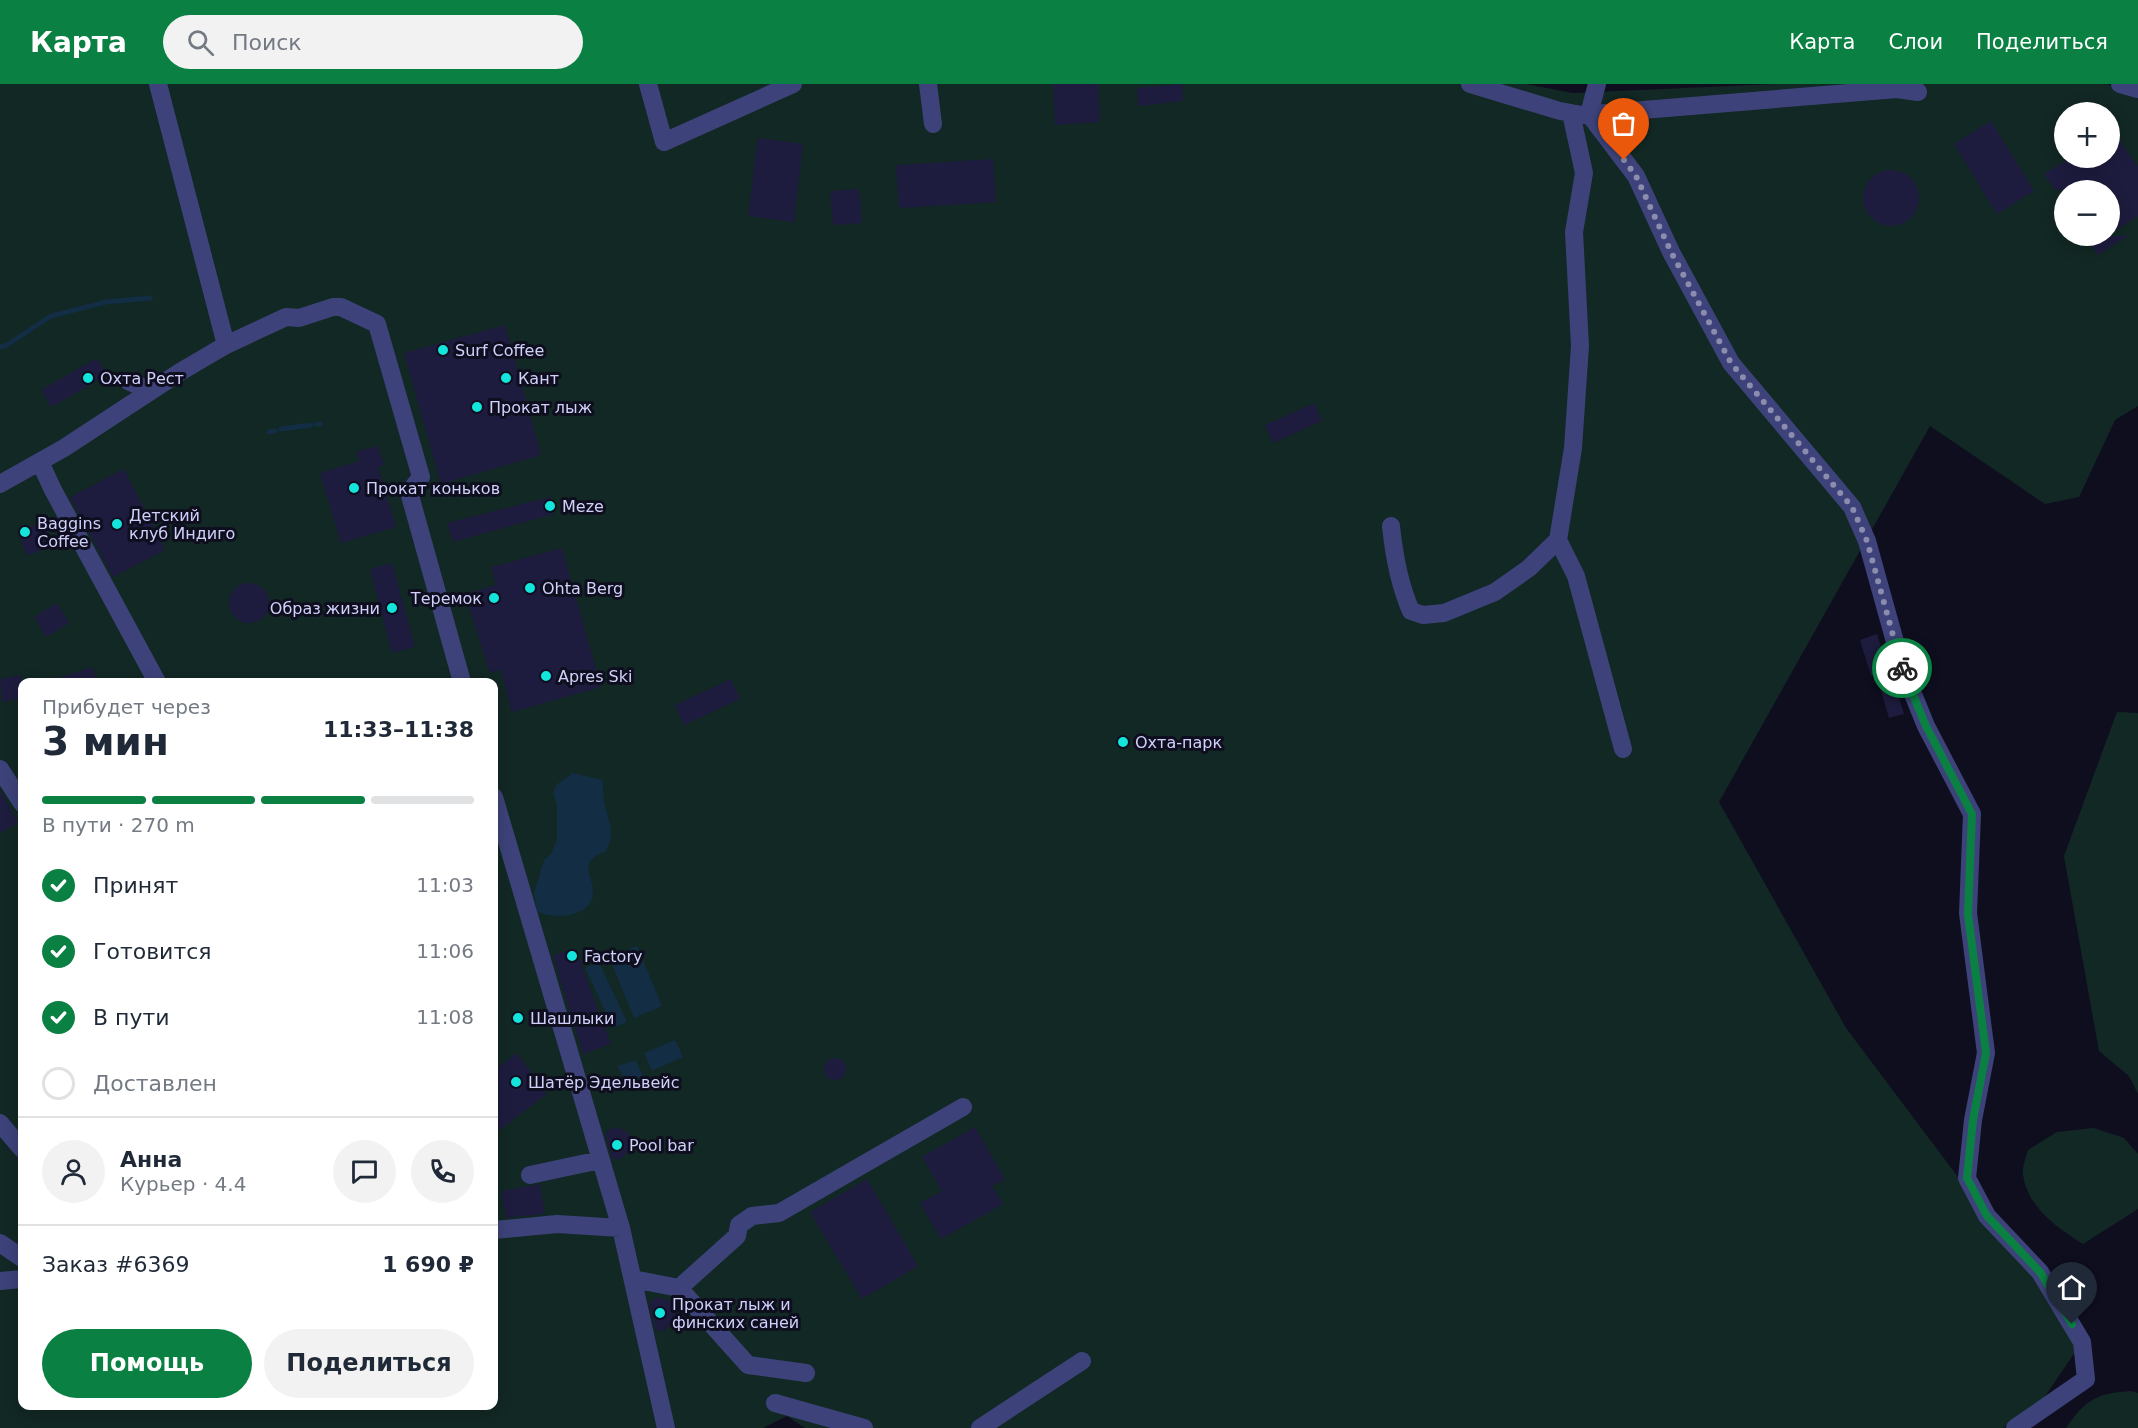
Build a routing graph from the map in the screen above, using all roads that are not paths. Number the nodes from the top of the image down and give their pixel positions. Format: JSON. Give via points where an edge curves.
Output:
{"nodes":[{"id":1,"x":158,"y":84,"type":"edge"},
{"id":2,"x":648,"y":84,"type":"edge"},
{"id":3,"x":793,"y":84,"type":"edge"},
{"id":4,"x":928,"y":84,"type":"edge"},
{"id":5,"x":1470,"y":84,"type":"edge"},
{"id":6,"x":1597,"y":84,"type":"edge"},
{"id":7,"x":2120,"y":84,"type":"edge"},
{"id":8,"x":1892,"y":87,"type":"edge"},
{"id":9,"x":2138,"y":89,"type":"edge"},
{"id":10,"x":1918,"y":92,"type":"dead end"},
{"id":11,"x":1580,"y":114,"type":"junction"},
{"id":12,"x":933,"y":124,"type":"dead end"},
{"id":13,"x":226,"y":345,"type":"junction"},
{"id":14,"x":128,"y":381,"type":"dead end"},
{"id":15,"x":151,"y":391,"type":"junction"},
{"id":16,"x":40,"y":462,"type":"junction"},
{"id":17,"x":0,"y":484,"type":"edge"},
{"id":18,"x":1390,"y":526,"type":"dead end"},
{"id":19,"x":1558,"y":540,"type":"junction"},
{"id":20,"x":155,"y":678,"type":"edge"},
{"id":21,"x":461,"y":678,"type":"edge"},
{"id":22,"x":1623,"y":749,"type":"dead end"},
{"id":23,"x":0,"y":769,"type":"edge"},
{"id":24,"x":18,"y":797,"type":"edge"},
{"id":25,"x":498,"y":811,"type":"edge"},
{"id":26,"x":963,"y":1107,"type":"dead end"},
{"id":27,"x":0,"y":1123,"type":"edge"},
{"id":28,"x":18,"y":1144,"type":"edge"},
{"id":29,"x":600,"y":1160,"type":"junction"},
{"id":30,"x":530,"y":1175,"type":"dead end"},
{"id":31,"x":621,"y":1228,"type":"junction"},
{"id":32,"x":498,"y":1230,"type":"edge"},
{"id":33,"x":0,"y":1243,"type":"edge"},
{"id":34,"x":18,"y":1255,"type":"edge"},
{"id":35,"x":18,"y":1279,"type":"edge"},
{"id":36,"x":633,"y":1279,"type":"junction"},
{"id":37,"x":0,"y":1281,"type":"edge"},
{"id":38,"x":679,"y":1288,"type":"junction"},
{"id":39,"x":1082,"y":1360,"type":"dead end"},
{"id":40,"x":806,"y":1373,"type":"dead end"},
{"id":41,"x":775,"y":1403,"type":"dead end"},
{"id":42,"x":666,"y":1428,"type":"edge"},
{"id":43,"x":864,"y":1428,"type":"edge"},
{"id":44,"x":980,"y":1428,"type":"edge"},
{"id":45,"x":2015,"y":1428,"type":"edge"}],
"edges":[{"from":1,"to":13,"type":"street"},
{"from":2,"to":3,"type":"street","via":[[664,142]]},
{"from":4,"to":12,"type":"street"},
{"from":5,"to":11,"type":"street"},
{"from":6,"to":11,"type":"street"},
{"from":7,"to":9,"type":"street"},
{"from":8,"to":10,"type":"street"},
{"from":8,"to":11,"type":"street"},
{"from":11,"to":19,"type":"street","via":[[1584,173],[1574,232],[1580,346],[1573,448]]},
{"from":11,"to":45,"type":"street","via":[[1636,176],[1671,252],[1731,363],[1852,507],[1867,541],[1902,667],[1926,726],[1972,814],[1968,914],[1986,1053],[1967,1178],[1987,1216],[2040,1272],[2082,1342],[2086,1379]]},
{"from":13,"to":15,"type":"street"},
{"from":13,"to":21,"type":"street","via":[[286,318],[333,307],[377,324],[421,477],[409,492]]},
{"from":14,"to":15,"type":"street"},
{"from":15,"to":16,"type":"street"},
{"from":16,"to":17,"type":"street"},
{"from":16,"to":20,"type":"street"},
{"from":18,"to":19,"type":"street","via":[[1406,599],[1412,611],[1423,615],[1444,613],[1495,592],[1529,568]]},
{"from":19,"to":22,"type":"street","via":[[1576,576]]},
{"from":23,"to":24,"type":"street"},
{"from":25,"to":29,"type":"street"},
{"from":26,"to":38,"type":"street","via":[[779,1213],[752,1216],[739,1225],[738,1236]]},
{"from":27,"to":28,"type":"street"},
{"from":29,"to":30,"type":"street"},
{"from":29,"to":31,"type":"street"},
{"from":31,"to":32,"type":"street","via":[[557,1224]]},
{"from":31,"to":36,"type":"street"},
{"from":33,"to":34,"type":"street"},
{"from":35,"to":37,"type":"street"},
{"from":36,"to":38,"type":"street"},
{"from":36,"to":42,"type":"street"},
{"from":38,"to":40,"type":"street","via":[[748,1365]]},
{"from":39,"to":44,"type":"street"},
{"from":41,"to":43,"type":"street"}]}
